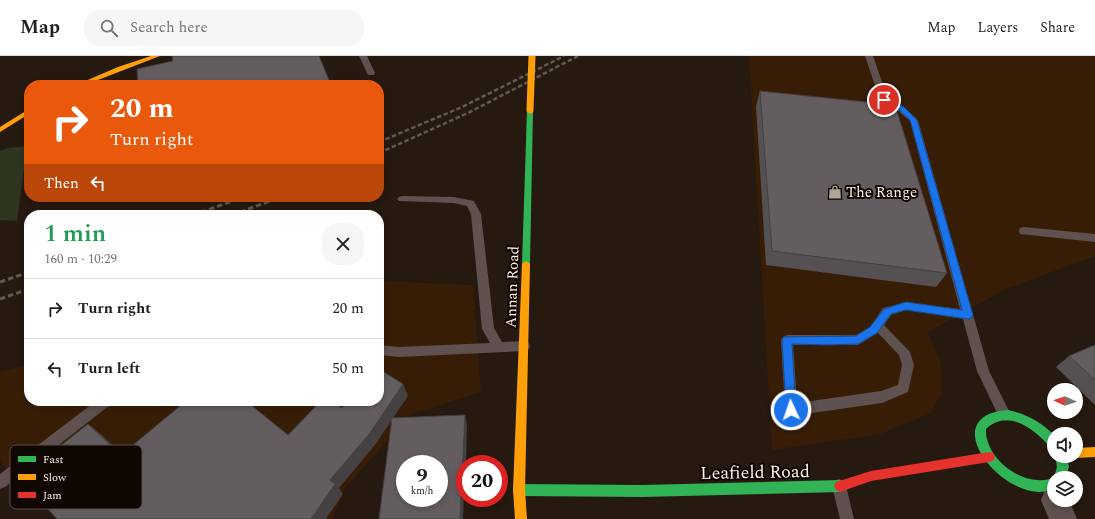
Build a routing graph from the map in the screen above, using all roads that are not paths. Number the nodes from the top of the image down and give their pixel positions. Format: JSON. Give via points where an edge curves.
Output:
{"nodes":[{"id":1,"x":157,"y":56,"type":"edge"},
{"id":2,"x":363,"y":56,"type":"edge"},
{"id":3,"x":532,"y":56,"type":"edge"},
{"id":4,"x":869,"y":56,"type":"edge"},
{"id":5,"x":371,"y":73,"type":"dead end"},
{"id":6,"x":91,"y":80,"type":"edge"},
{"id":7,"x":24,"y":110,"type":"edge"},
{"id":8,"x":24,"y":114,"type":"edge"},
{"id":9,"x":0,"y":120,"type":"edge"},
{"id":10,"x":0,"y":130,"type":"edge"},
{"id":11,"x":402,"y":200,"type":"dead end"},
{"id":12,"x":1024,"y":231,"type":"dead end"},
{"id":13,"x":1095,"y":238,"type":"edge"},
{"id":14,"x":968,"y":315,"type":"junction"},
{"id":15,"x":877,"y":325,"type":"junction"},
{"id":16,"x":524,"y":346,"type":"junction"},
{"id":17,"x":498,"y":348,"type":"junction"},
{"id":18,"x":384,"y":350,"type":"edge"},
{"id":19,"x":99,"y":406,"type":"edge"},
{"id":20,"x":1005,"y":415,"type":"junction"},
{"id":21,"x":1047,"y":435,"type":"edge"},
{"id":22,"x":48,"y":445,"type":"edge"},
{"id":23,"x":1083,"y":452,"type":"edge"},
{"id":24,"x":1095,"y":452,"type":"edge"},
{"id":25,"x":989,"y":457,"type":"junction"},
{"id":26,"x":10,"y":474,"type":"edge"},
{"id":27,"x":0,"y":482,"type":"edge"},
{"id":28,"x":839,"y":486,"type":"junction"},
{"id":29,"x":1047,"y":488,"type":"edge"},
{"id":30,"x":519,"y":490,"type":"junction"},
{"id":31,"x":1059,"y":507,"type":"edge"},
{"id":32,"x":521,"y":519,"type":"edge"},
{"id":33,"x":847,"y":519,"type":"edge"},
{"id":34,"x":1063,"y":519,"type":"edge"}],
"edges":[{"from":1,"to":6,"type":"street"},
{"from":2,"to":5,"type":"lane"},
{"from":3,"to":16,"type":"street","name":"Annan Road","bridge":true},
{"from":4,"to":14,"type":"lane","via":[[884,100],[901,108],[914,120]]},
{"from":7,"to":9,"type":"street"},
{"from":8,"to":10,"type":"street"},
{"from":11,"to":17,"type":"lane","via":[[454,200],[471,203],[476,214],[488,328]]},
{"from":12,"to":13,"type":"lane"},
{"from":14,"to":15,"type":"lane","via":[[906,306],[887,311]]},
{"from":14,"to":20,"type":"lane","via":[[983,371]]},
{"from":15,"to":15,"type":"lane","via":[[874,330],[858,340],[787,340],[791,410],[882,397],[904,388],[908,365],[904,352]]},
{"from":16,"to":17,"type":"lane"},
{"from":16,"to":30,"type":"street","name":"Annan Road"},
{"from":17,"to":18,"type":"lane"},
{"from":19,"to":22,"type":"lane"},
{"from":20,"to":21,"type":"street","via":[[1031,423]]},
{"from":20,"to":25,"type":"street","via":[[986,420],[982,427],[982,446]]},
{"from":23,"to":24,"type":"street"},
{"from":25,"to":28,"type":"street","name":"Leafield Road","via":[[871,476]]},
{"from":25,"to":29,"type":"street","via":[[1010,477],[1023,483]]},
{"from":26,"to":27,"type":"lane"},
{"from":28,"to":30,"type":"street","name":"Leafield Road","via":[[643,491]]},
{"from":28,"to":33,"type":"lane"},
{"from":30,"to":32,"type":"street","name":"Annan Road"},
{"from":31,"to":34,"type":"street"}]}
